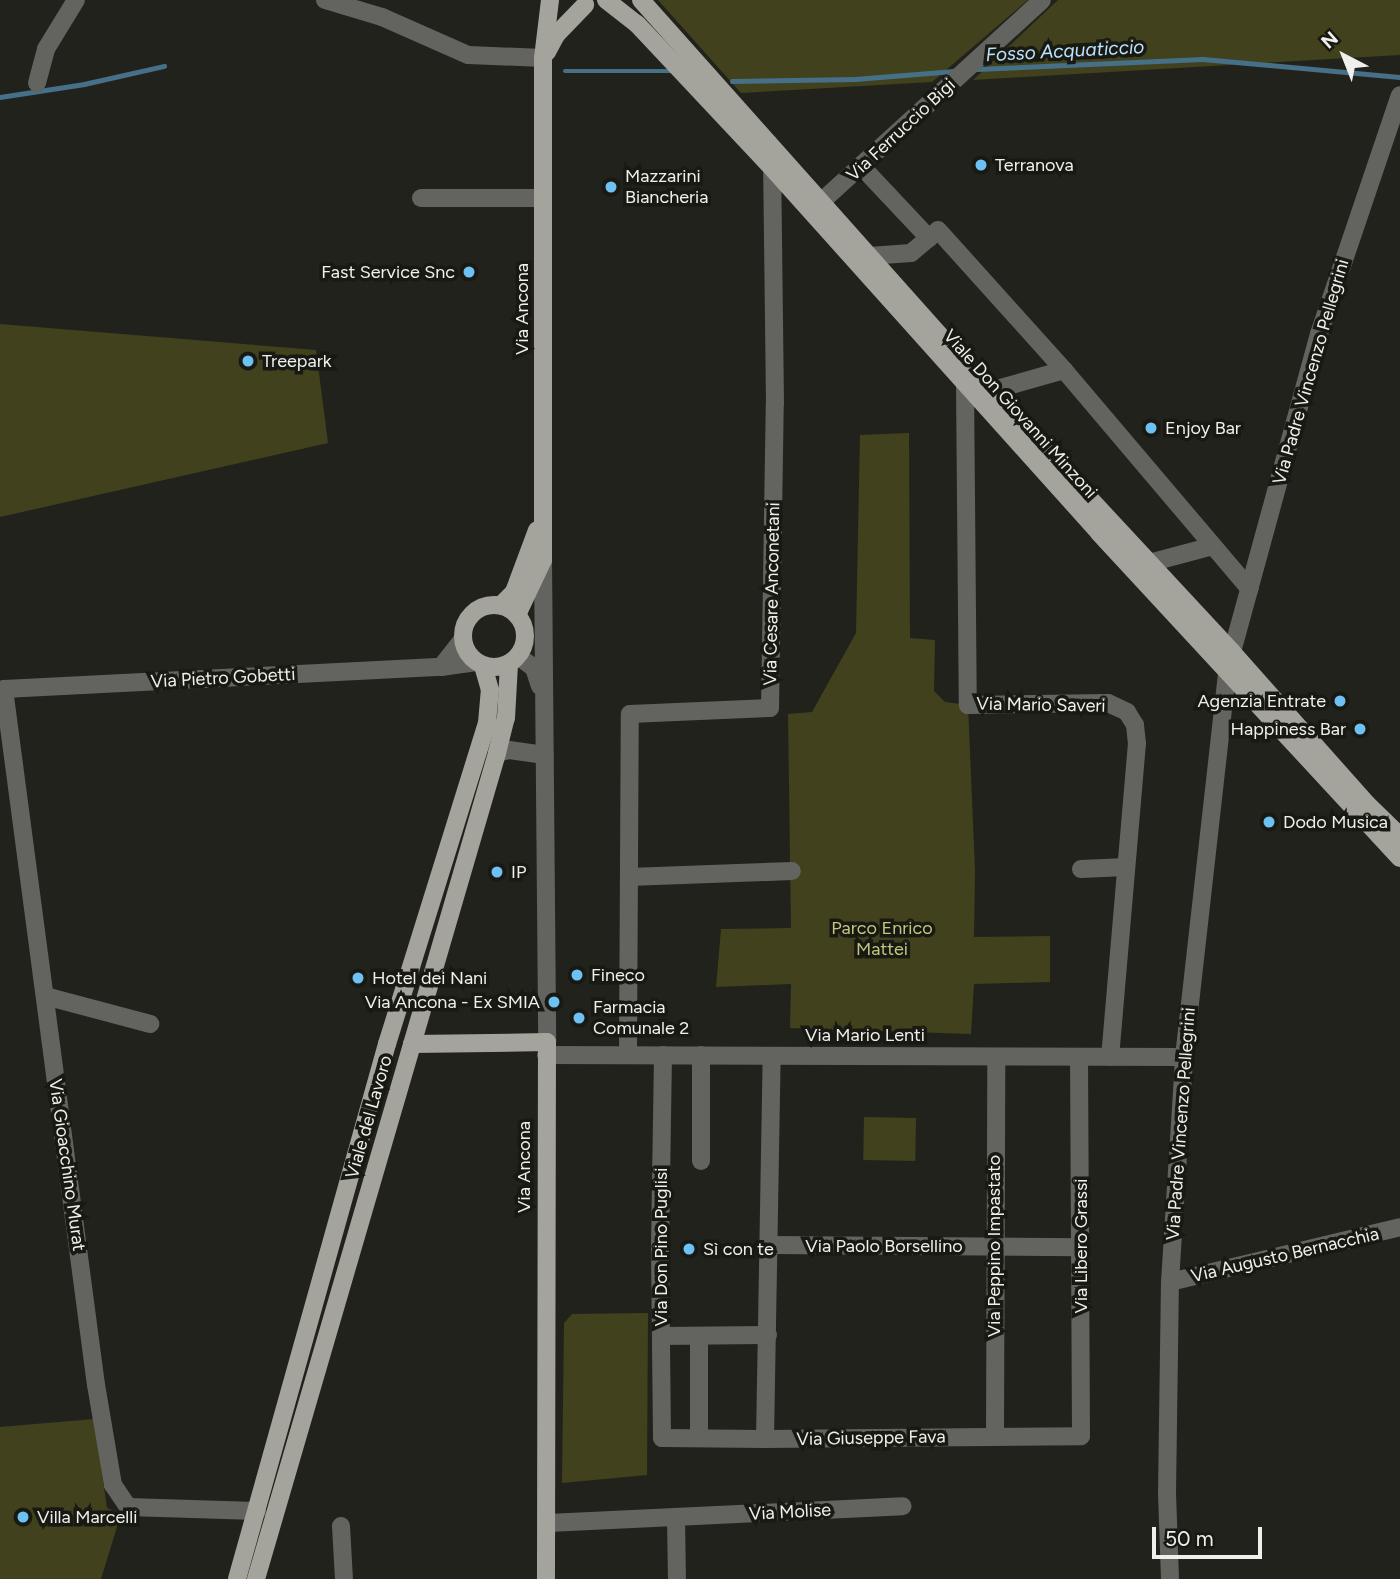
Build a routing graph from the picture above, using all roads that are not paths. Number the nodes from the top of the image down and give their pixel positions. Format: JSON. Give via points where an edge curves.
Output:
{"nodes":[{"id":1,"x":76,"y":0,"type":"edge"},
{"id":2,"x":325,"y":0,"type":"edge"},
{"id":3,"x":550,"y":0,"type":"edge"},
{"id":4,"x":567,"y":0,"type":"edge"},
{"id":5,"x":605,"y":0,"type":"edge"},
{"id":6,"x":641,"y":0,"type":"edge"},
{"id":7,"x":1041,"y":0,"type":"edge"},
{"id":8,"x":585,"y":5,"type":"junction"},
{"id":9,"x":543,"y":58,"type":"junction"},
{"id":10,"x":37,"y":83,"type":"dead end"},
{"id":11,"x":1400,"y":95,"type":"edge"},
{"id":12,"x":862,"y":167,"type":"junction"},
{"id":13,"x":772,"y":168,"type":"junction"},
{"id":14,"x":421,"y":198,"type":"dead end"},
{"id":15,"x":543,"y":198,"type":"junction"},
{"id":16,"x":821,"y":202,"type":"junction"},
{"id":17,"x":929,"y":238,"type":"junction"},
{"id":18,"x":869,"y":256,"type":"junction"},
{"id":19,"x":1064,"y":370,"type":"junction"},
{"id":20,"x":965,"y":384,"type":"junction"},
{"id":21,"x":990,"y":391,"type":"junction"},
{"id":22,"x":541,"y":520,"type":"junction"},
{"id":23,"x":1213,"y":546,"type":"junction"},
{"id":24,"x":542,"y":560,"type":"junction"},
{"id":25,"x":1149,"y":563,"type":"junction"},
{"id":26,"x":1250,"y":589,"type":"junction"},
{"id":27,"x":500,"y":605,"type":"junction"},
{"id":28,"x":517,"y":615,"type":"junction"},
{"id":29,"x":462,"y":640,"type":"junction"},
{"id":30,"x":1232,"y":652,"type":"junction"},
{"id":31,"x":514,"y":660,"type":"junction"},
{"id":32,"x":479,"y":664,"type":"junction"},
{"id":33,"x":441,"y":667,"type":"junction"},
{"id":34,"x":1227,"y":671,"type":"junction"},
{"id":35,"x":4,"y":689,"type":"joint"},
{"id":36,"x":544,"y":696,"type":"junction"},
{"id":37,"x":497,"y":753,"type":"junction"},
{"id":38,"x":545,"y":755,"type":"junction"},
{"id":39,"x":1400,"y":836,"type":"edge"},
{"id":40,"x":1400,"y":858,"type":"edge"},
{"id":41,"x":1126,"y":867,"type":"junction"},
{"id":42,"x":1081,"y":869,"type":"dead end"},
{"id":43,"x":792,"y":871,"type":"dead end"},
{"id":44,"x":629,"y":877,"type":"junction"},
{"id":45,"x":45,"y":996,"type":"junction"},
{"id":46,"x":150,"y":1024,"type":"dead end"},
{"id":47,"x":412,"y":1044,"type":"junction"},
{"id":48,"x":547,"y":1048,"type":"junction"},
{"id":49,"x":628,"y":1055,"type":"junction"},
{"id":50,"x":663,"y":1055,"type":"junction"},
{"id":51,"x":701,"y":1055,"type":"junction"},
{"id":52,"x":772,"y":1056,"type":"junction"},
{"id":53,"x":996,"y":1057,"type":"junction"},
{"id":54,"x":1079,"y":1057,"type":"junction"},
{"id":55,"x":1110,"y":1057,"type":"junction"},
{"id":56,"x":1184,"y":1057,"type":"junction"},
{"id":57,"x":701,"y":1161,"type":"dead end"},
{"id":58,"x":1400,"y":1227,"type":"edge"},
{"id":59,"x":770,"y":1245,"type":"junction"},
{"id":60,"x":994,"y":1246,"type":"junction"},
{"id":61,"x":1081,"y":1247,"type":"junction"},
{"id":62,"x":1170,"y":1282,"type":"junction"},
{"id":63,"x":768,"y":1335,"type":"junction"},
{"id":64,"x":661,"y":1336,"type":"junction"},
{"id":65,"x":699,"y":1336,"type":"junction"},
{"id":66,"x":995,"y":1436,"type":"junction"},
{"id":67,"x":1081,"y":1436,"type":"joint"},
{"id":68,"x":662,"y":1438,"type":"joint"},
{"id":69,"x":699,"y":1438,"type":"junction"},
{"id":70,"x":765,"y":1439,"type":"junction"},
{"id":71,"x":904,"y":1506,"type":"dead end"},
{"id":72,"x":257,"y":1511,"type":"junction"},
{"id":73,"x":676,"y":1518,"type":"junction"},
{"id":74,"x":548,"y":1523,"type":"junction"},
{"id":75,"x":341,"y":1525,"type":"dead end"},
{"id":76,"x":237,"y":1579,"type":"edge"},
{"id":77,"x":256,"y":1579,"type":"edge"},
{"id":78,"x":344,"y":1579,"type":"edge"},
{"id":79,"x":546,"y":1579,"type":"edge"},
{"id":80,"x":677,"y":1579,"type":"edge"},
{"id":81,"x":1170,"y":1579,"type":"edge"}],
"edges":[{"from":1,"to":10,"type":"street","via":[[46,49]]},
{"from":2,"to":9,"type":"street","via":[[382,17],[468,55]]},
{"from":3,"to":9,"type":"main road","name":"Via Ancona"},
{"from":4,"to":8,"type":"main road"},
{"from":5,"to":8,"type":"main road"},
{"from":5,"to":13,"type":"main road","name":"Viale Don Giovanni Minzoni","via":[[637,24]]},
{"from":6,"to":16,"type":"main road","name":"Viale Don Giovanni Minzoni"},
{"from":7,"to":12,"type":"street","name":"Via Ferruccio Bigi"},
{"from":8,"to":9,"type":"main road"},
{"from":9,"to":15,"type":"main road","name":"Via Ancona"},
{"from":11,"to":26,"type":"street","name":"Via Padre Vincenzo Pellegrini","via":[[1319,334]]},
{"from":12,"to":16,"type":"street","name":"Via Ferruccio Bigi"},
{"from":12,"to":17,"type":"street"},
{"from":13,"to":20,"type":"main road","name":"Viale Don Giovanni Minzoni"},
{"from":13,"to":44,"type":"street","name":"Via Cesare Anconetani","via":[[775,403],[770,708],[631,714]]},
{"from":14,"to":15,"type":"street"},
{"from":15,"to":22,"type":"main road","name":"Via Ancona"},
{"from":16,"to":18,"type":"main road","name":"Viale Don Giovanni Minzoni"},
{"from":17,"to":18,"type":"street","via":[[911,253]]},
{"from":17,"to":19,"type":"street","via":[[938,230]]},
{"from":18,"to":21,"type":"main road","name":"Viale Don Giovanni Minzoni"},
{"from":19,"to":21,"type":"street"},
{"from":19,"to":23,"type":"street"},
{"from":20,"to":34,"type":"main road","name":"Viale Don Giovanni Minzoni"},
{"from":20,"to":41,"type":"street","name":"Via Mario Saveri","via":[[968,705],[1108,703],[1128,712],[1137,743]]},
{"from":21,"to":25,"type":"main road","name":"Viale Don Giovanni Minzoni"},
{"from":22,"to":24,"type":"main road","name":"Via Ancona"},
{"from":22,"to":27,"type":"main road","via":[[514,592]]},
{"from":23,"to":25,"type":"street"},
{"from":23,"to":26,"type":"street"},
{"from":24,"to":28,"type":"main road","name":"Via Ancona"},
{"from":24,"to":36,"type":"street","name":"Via Ancona"},
{"from":25,"to":30,"type":"main road","name":"Viale Don Giovanni Minzoni"},
{"from":26,"to":30,"type":"street","name":"Via Padre Vincenzo Pellegrini"},
{"from":27,"to":28,"type":"main road"},
{"from":27,"to":29,"type":"main road","via":[[473,613]]},
{"from":28,"to":31,"type":"main road","name":"Viale del Lavoro","via":[[525,631]]},
{"from":29,"to":32,"type":"main road","name":"Viale del Lavoro","via":[[469,656]]},
{"from":29,"to":33,"type":"street"},
{"from":30,"to":39,"type":"main road","name":"Viale Don Giovanni Minzoni"},
{"from":31,"to":32,"type":"main road","via":[[492,668]]},
{"from":31,"to":36,"type":"street","name":"Via Ancona","via":[[534,668]]},
{"from":31,"to":37,"type":"main road","name":"Viale del Lavoro"},
{"from":32,"to":33,"type":"street","name":"Via Pietro Gobetti"},
{"from":32,"to":72,"type":"main road","name":"Viale del Lavoro","via":[[490,690],[487,723],[387,1044]]},
{"from":33,"to":35,"type":"street","name":"Via Pietro Gobetti"},
{"from":34,"to":40,"type":"main road","name":"Viale Don Giovanni Minzoni"},
{"from":34,"to":56,"type":"street","name":"Via Padre Vincenzo Pellegrini"},
{"from":35,"to":45,"type":"street","name":"Via Gioacchino Murat"},
{"from":36,"to":38,"type":"street","name":"Via Ancona"},
{"from":37,"to":38,"type":"street"},
{"from":37,"to":47,"type":"main road","name":"Viale del Lavoro"},
{"from":38,"to":48,"type":"street","name":"Via Ancona"},
{"from":41,"to":42,"type":"street"},
{"from":41,"to":55,"type":"street","name":"Via Mario Saveri"},
{"from":43,"to":44,"type":"street"},
{"from":44,"to":49,"type":"street","name":"Via Cesare Anconetani"},
{"from":45,"to":46,"type":"street"},
{"from":45,"to":72,"type":"street","name":"Via Gioacchino Murat","via":[[113,1485],[128,1507]]},
{"from":47,"to":48,"type":"main road","name":"Via Mario Lenti"},
{"from":47,"to":77,"type":"main road","name":"Viale del Lavoro"},
{"from":48,"to":49,"type":"street","name":"Via Mario Lenti"},
{"from":48,"to":74,"type":"main road","name":"Via Ancona"},
{"from":49,"to":50,"type":"street","name":"Via Mario Lenti"},
{"from":50,"to":51,"type":"street","name":"Via Mario Lenti"},
{"from":50,"to":64,"type":"street","name":"Via Don Pino Puglisi"},
{"from":51,"to":52,"type":"street","name":"Via Mario Lenti"},
{"from":51,"to":57,"type":"street"},
{"from":52,"to":53,"type":"street","name":"Via Mario Lenti"},
{"from":52,"to":59,"type":"street"},
{"from":53,"to":54,"type":"street","name":"Via Mario Lenti"},
{"from":53,"to":60,"type":"street","name":"Via Peppino Impastato"},
{"from":54,"to":55,"type":"street","name":"Via Mario Lenti"},
{"from":54,"to":61,"type":"street","name":"Via Libero Grassi"},
{"from":55,"to":56,"type":"street","name":"Via Mario Lenti"},
{"from":56,"to":62,"type":"street","name":"Via Padre Vincenzo Pellegrini"},
{"from":58,"to":62,"type":"street","name":"Via Augusto Bernacchia"},
{"from":59,"to":60,"type":"street","name":"Via Paolo Borsellino"},
{"from":59,"to":63,"type":"street"},
{"from":60,"to":61,"type":"street","name":"Via Paolo Borsellino"},
{"from":60,"to":66,"type":"street","name":"Via Peppino Impastato"},
{"from":61,"to":67,"type":"street","name":"Via Libero Grassi"},
{"from":62,"to":81,"type":"street","name":"Via Padre Vincenzo Pellegrini"},
{"from":63,"to":65,"type":"street"},
{"from":63,"to":70,"type":"street"},
{"from":64,"to":65,"type":"street"},
{"from":64,"to":68,"type":"street","name":"Via Don Pino Puglisi"},
{"from":65,"to":69,"type":"street"},
{"from":66,"to":67,"type":"street","name":"Via Giuseppe Fava"},
{"from":66,"to":70,"type":"street","name":"Via Giuseppe Fava"},
{"from":68,"to":69,"type":"street","name":"Via Giuseppe Fava"},
{"from":69,"to":70,"type":"street","name":"Via Giuseppe Fava"},
{"from":71,"to":73,"type":"street","name":"Via Molise"},
{"from":72,"to":76,"type":"main road","name":"Viale del Lavoro"},
{"from":73,"to":74,"type":"street","name":"Via Molise"},
{"from":73,"to":80,"type":"street"},
{"from":74,"to":79,"type":"main road","name":"Via Ancona"},
{"from":75,"to":78,"type":"street"}]}
